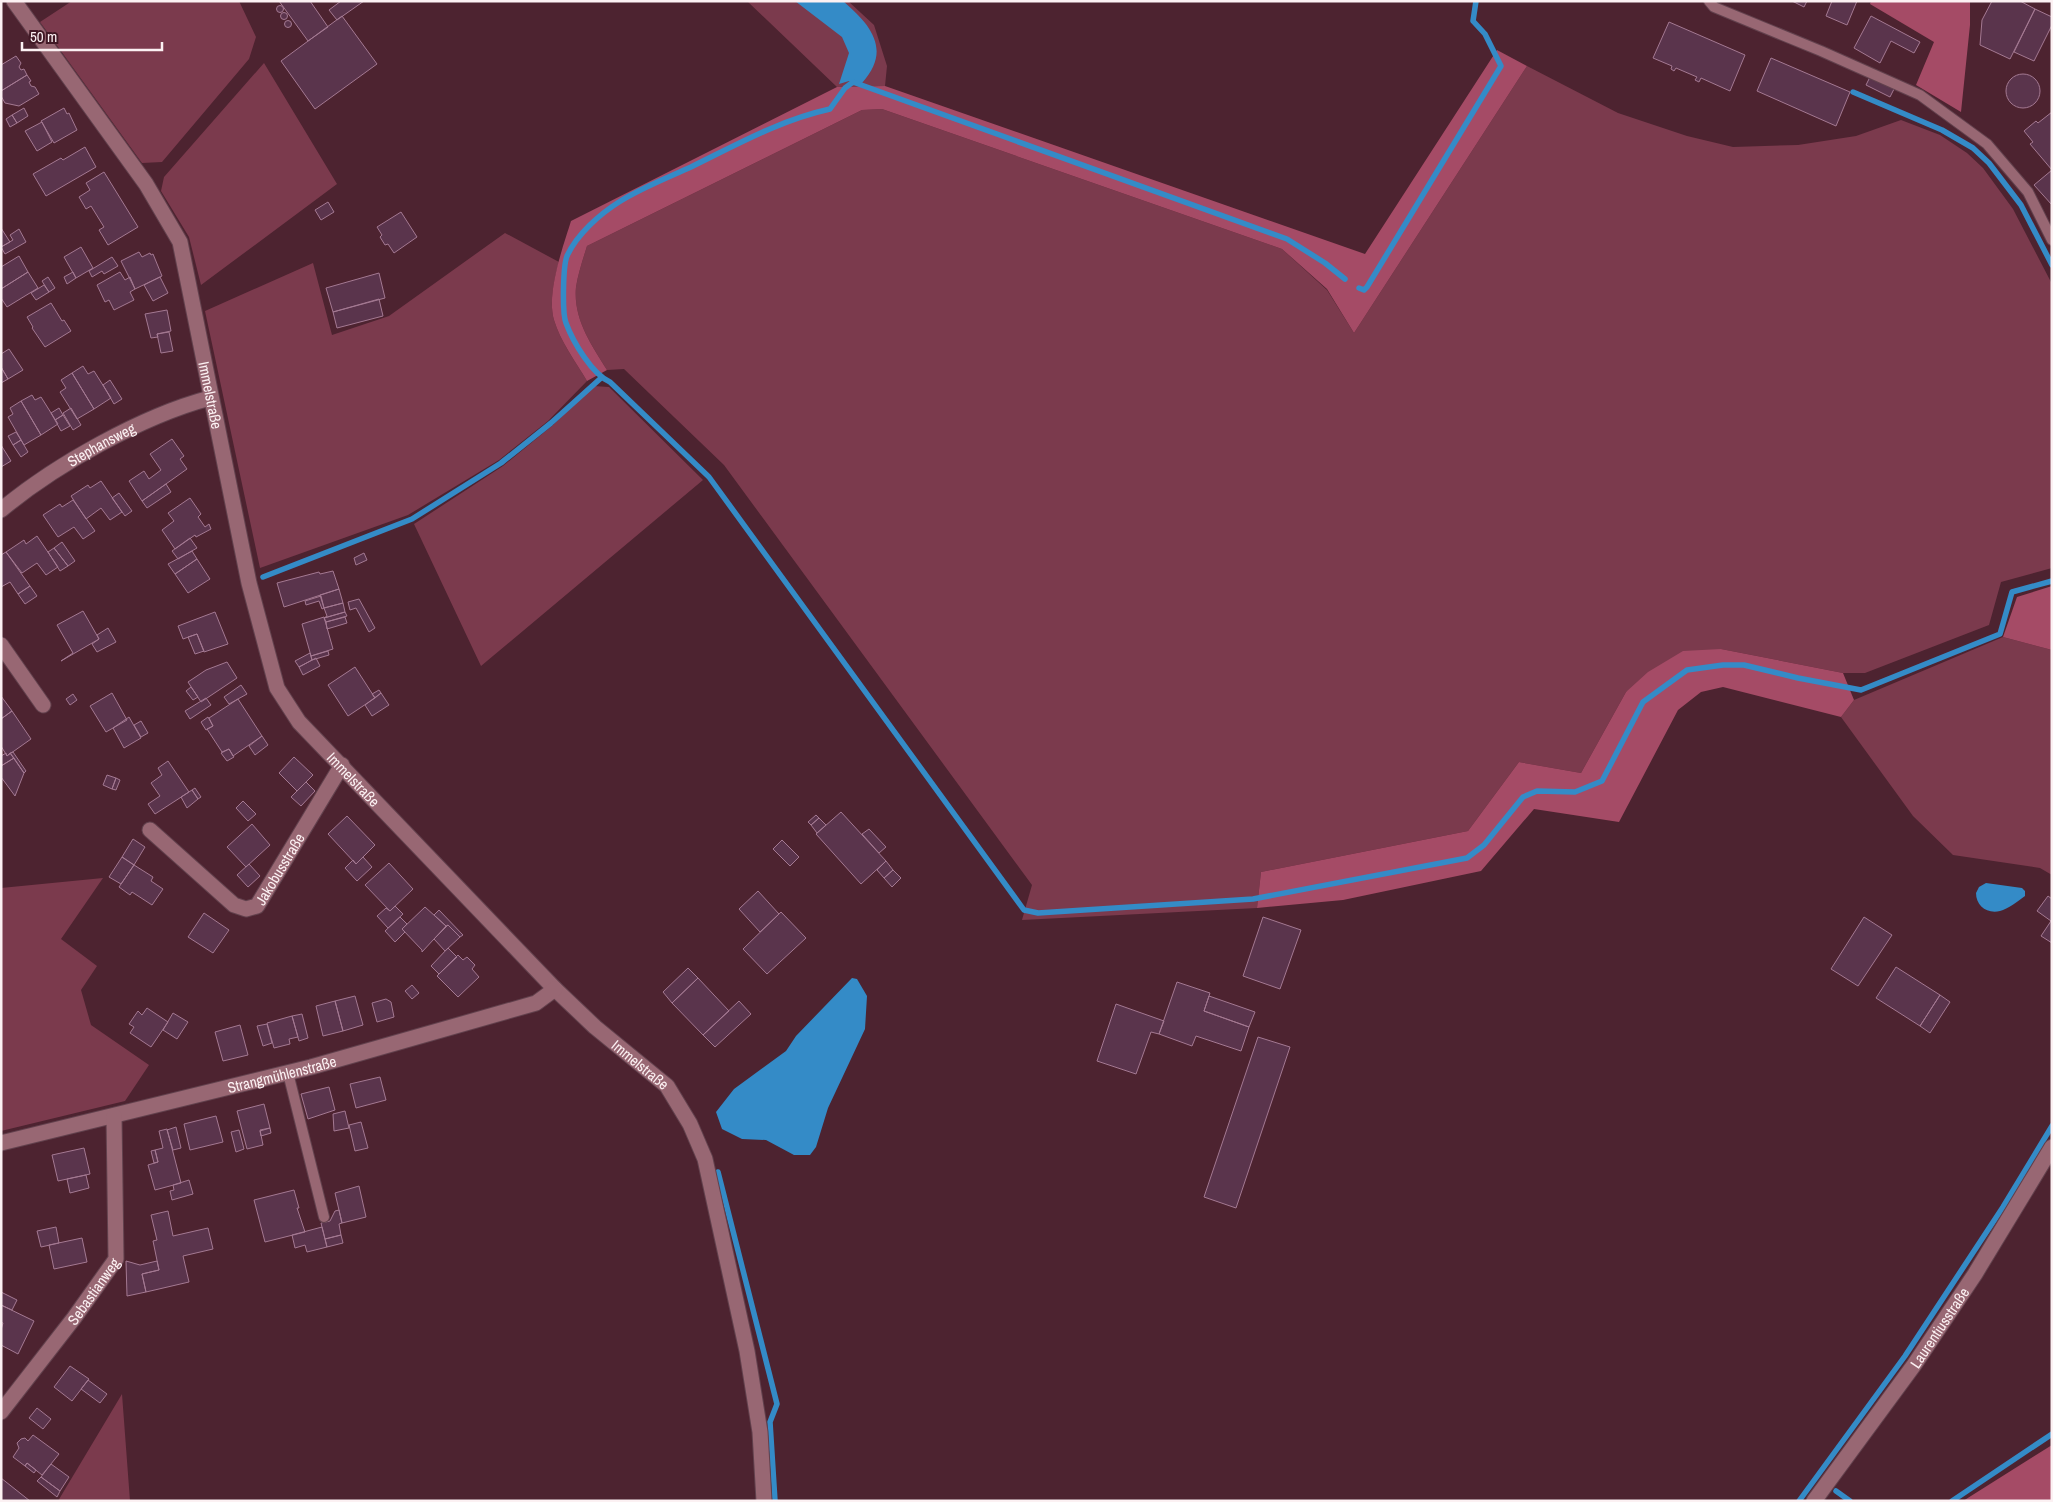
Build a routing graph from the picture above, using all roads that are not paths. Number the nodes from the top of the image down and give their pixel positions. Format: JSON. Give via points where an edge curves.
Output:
{"nodes":[{"id":1,"x":14,"y":1,"type":"edge"},
{"id":2,"x":1709,"y":1,"type":"edge"},
{"id":3,"x":2052,"y":240,"type":"edge"},
{"id":4,"x":210,"y":398,"type":"junction"},
{"id":5,"x":1,"y":510,"type":"edge"},
{"id":6,"x":1,"y":645,"type":"edge"},
{"id":7,"x":43,"y":706,"type":"dead end"},
{"id":8,"x":342,"y":765,"type":"junction"},
{"id":9,"x":150,"y":830,"type":"dead end"},
{"id":10,"x":555,"y":988,"type":"junction"},
{"id":11,"x":288,"y":1073,"type":"junction"},
{"id":12,"x":114,"y":1116,"type":"junction"},
{"id":13,"x":1,"y":1143,"type":"edge"},
{"id":14,"x":2052,"y":1147,"type":"edge"},
{"id":15,"x":324,"y":1217,"type":"dead end"},
{"id":16,"x":1,"y":1412,"type":"edge"},
{"id":17,"x":764,"y":1501,"type":"edge"},
{"id":18,"x":1814,"y":1501,"type":"edge"}],
"edges":[{"from":1,"to":4,"type":"street","name":"Immelstraße","via":[[146,184],[180,242]]},
{"from":2,"to":3,"type":"lane","via":[[1714,7],[1920,95],[1987,144],[2028,192]]},
{"from":4,"to":5,"type":"street","name":"Stephansweg","via":[[101,444],[59,468]]},
{"from":4,"to":8,"type":"street","name":"Immelstraße","via":[[249,583],[277,688],[299,722]]},
{"from":6,"to":7,"type":"street"},
{"from":8,"to":9,"type":"street","name":"Jakobusstraße","via":[[257,906],[246,909],[234,905]]},
{"from":8,"to":10,"type":"street","name":"Immelstraße"},
{"from":10,"to":11,"type":"street","name":"Strangmühlenstraße","via":[[536,1003]]},
{"from":10,"to":17,"type":"street","name":"Immelstraße","via":[[595,1027],[667,1086],[680,1104],[705,1159],[747,1350],[760,1432]]},
{"from":11,"to":12,"type":"street","name":"Strangmühlenstraße"},
{"from":11,"to":15,"type":"lane"},
{"from":12,"to":13,"type":"street","name":"Strangmühlenstraße"},
{"from":12,"to":16,"type":"street","name":"Sebastianweg","via":[[116,1259]]},
{"from":14,"to":18,"type":"street","name":"Laurentiusstraße","via":[[1975,1274]]}]}
